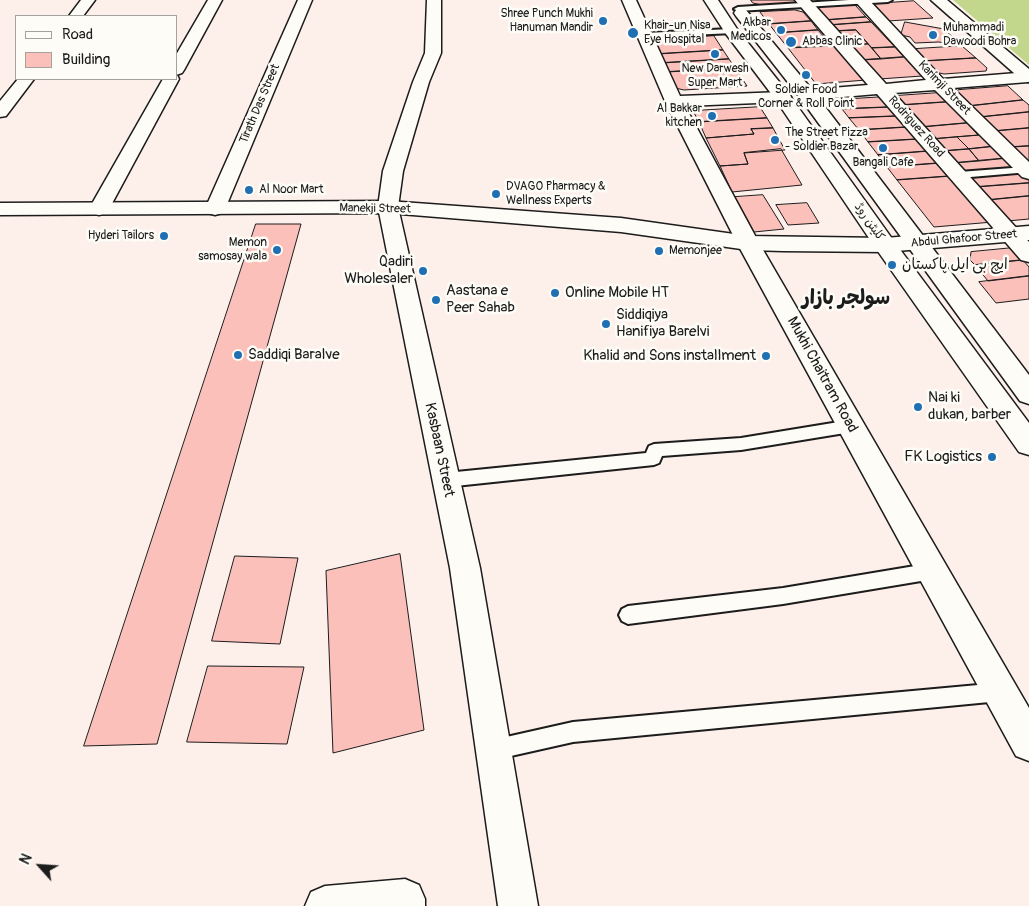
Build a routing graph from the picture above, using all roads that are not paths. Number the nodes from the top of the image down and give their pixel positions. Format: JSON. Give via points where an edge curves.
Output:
{"nodes":[{"id":1,"x":88,"y":0,"type":"edge"},
{"id":2,"x":215,"y":0,"type":"edge"},
{"id":3,"x":305,"y":0,"type":"edge"},
{"id":4,"x":434,"y":0,"type":"edge"},
{"id":5,"x":629,"y":0,"type":"edge"},
{"id":6,"x":711,"y":0,"type":"edge"},
{"id":7,"x":888,"y":0,"type":"edge"},
{"id":8,"x":938,"y":0,"type":"edge"},
{"id":9,"x":862,"y":1,"type":"edge"},
{"id":10,"x":804,"y":2,"type":"edge"},
{"id":11,"x":734,"y":5,"type":"edge"},
{"id":12,"x":77,"y":15,"type":"edge"},
{"id":13,"x":731,"y":31,"type":"junction"},
{"id":14,"x":645,"y":35,"type":"junction"},
{"id":15,"x":178,"y":66,"type":"edge"},
{"id":16,"x":1029,"y":77,"type":"edge"},
{"id":17,"x":25,"y":80,"type":"edge"},
{"id":18,"x":170,"y":80,"type":"edge"},
{"id":19,"x":939,"y":84,"type":"junction"},
{"id":20,"x":881,"y":88,"type":"junction"},
{"id":21,"x":806,"y":95,"type":"junction"},
{"id":22,"x":782,"y":97,"type":"junction"},
{"id":23,"x":674,"y":101,"type":"junction"},
{"id":24,"x":0,"y":112,"type":"edge"},
{"id":25,"x":1027,"y":171,"type":"edge"},
{"id":26,"x":959,"y":175,"type":"junction"},
{"id":27,"x":388,"y":207,"type":"junction"},
{"id":28,"x":0,"y":208,"type":"edge"},
{"id":29,"x":99,"y":208,"type":"junction"},
{"id":30,"x":215,"y":209,"type":"junction"},
{"id":31,"x":1020,"y":233,"type":"edge"},
{"id":32,"x":748,"y":243,"type":"junction"},
{"id":33,"x":916,"y":243,"type":"junction"},
{"id":34,"x":885,"y":245,"type":"junction"},
{"id":35,"x":1029,"y":255,"type":"edge"},
{"id":36,"x":1029,"y":394,"type":"edge"},
{"id":37,"x":851,"y":426,"type":"junction"},
{"id":38,"x":1029,"y":444,"type":"edge"},
{"id":39,"x":446,"y":480,"type":"junction"},
{"id":40,"x":932,"y":571,"type":"junction"},
{"id":41,"x":628,"y":615,"type":"dead end"},
{"id":42,"x":1000,"y":692,"type":"junction"},
{"id":43,"x":1028,"y":739,"type":"edge"},
{"id":44,"x":493,"y":750,"type":"junction"},
{"id":45,"x":325,"y":906,"type":"edge"},
{"id":46,"x":405,"y":906,"type":"edge"},
{"id":47,"x":518,"y":906,"type":"edge"}],
"edges":[{"from":1,"to":12,"type":"street"},
{"from":2,"to":15,"type":"street"},
{"from":3,"to":30,"type":"street","name":"Tirath Das Street"},
{"from":4,"to":27,"type":"street","name":"Kasbaan Street","via":[[432,53],[392,171]]},
{"from":5,"to":14,"type":"street","name":"Mukhi Chaitram Road"},
{"from":6,"to":13,"type":"street","name":"کلیٹن روڈ"},
{"from":7,"to":9,"type":"lane"},
{"from":8,"to":16,"type":"street"},
{"from":9,"to":10,"type":"lane"},
{"from":9,"to":19,"type":"street","name":"Karimji Street"},
{"from":10,"to":11,"type":"lane"},
{"from":10,"to":20,"type":"street","name":"Rodriguez Road"},
{"from":11,"to":21,"type":"street","name":"کلیٹن روڈ"},
{"from":13,"to":14,"type":"lane"},
{"from":13,"to":22,"type":"street","name":"کلیٹن روڈ"},
{"from":14,"to":23,"type":"street","name":"Mukhi Chaitram Road"},
{"from":16,"to":19,"type":"street"},
{"from":17,"to":24,"type":"street"},
{"from":18,"to":29,"type":"street"},
{"from":19,"to":20,"type":"street"},
{"from":19,"to":25,"type":"street","name":"Karimji Street"},
{"from":20,"to":21,"type":"street"},
{"from":20,"to":26,"type":"street","name":"Rodriguez Road"},
{"from":21,"to":33,"type":"street","name":"کلیٹن روڈ"},
{"from":22,"to":23,"type":"street"},
{"from":22,"to":34,"type":"street","name":"کلیٹن روڈ"},
{"from":23,"to":32,"type":"street","name":"Mukhi Chaitram Road"},
{"from":25,"to":26,"type":"lane"},
{"from":26,"to":31,"type":"street","name":"Rodriguez Road"},
{"from":27,"to":30,"type":"street","name":"Manekji Street"},
{"from":27,"to":32,"type":"street","name":"Manekji Street","via":[[621,225]]},
{"from":27,"to":39,"type":"street","name":"Kasbaan Street"},
{"from":28,"to":29,"type":"street","name":"Manekji Street"},
{"from":29,"to":30,"type":"street","name":"Manekji Street"},
{"from":31,"to":33,"type":"street","name":"Abdul Ghafoor Street"},
{"from":31,"to":35,"type":"street","name":"Rodriguez Road"},
{"from":32,"to":34,"type":"street","name":"Abdul Ghafoor Street"},
{"from":32,"to":37,"type":"street","name":"Mukhi Chaitram Road"},
{"from":33,"to":34,"type":"street","name":"Abdul Ghafoor Street"},
{"from":33,"to":36,"type":"street","name":"کلیٹن روڈ"},
{"from":34,"to":38,"type":"street","name":"کلیٹن روڈ"},
{"from":37,"to":39,"type":"lane","via":[[741,444],[654,450],[654,459]]},
{"from":37,"to":40,"type":"street","name":"Mukhi Chaitram Road"},
{"from":39,"to":44,"type":"street","name":"Kasbaan Street","via":[[464,568]]},
{"from":40,"to":41,"type":"lane","via":[[783,596]]},
{"from":40,"to":42,"type":"street","name":"Mukhi Chaitram Road"},
{"from":42,"to":43,"type":"street","name":"Mukhi Chaitram Road"},
{"from":42,"to":44,"type":"lane","via":[[573,732]]},
{"from":44,"to":47,"type":"street","name":"Kasbaan Street"},
{"from":45,"to":46,"type":"street","via":[[405,899]]}]}
